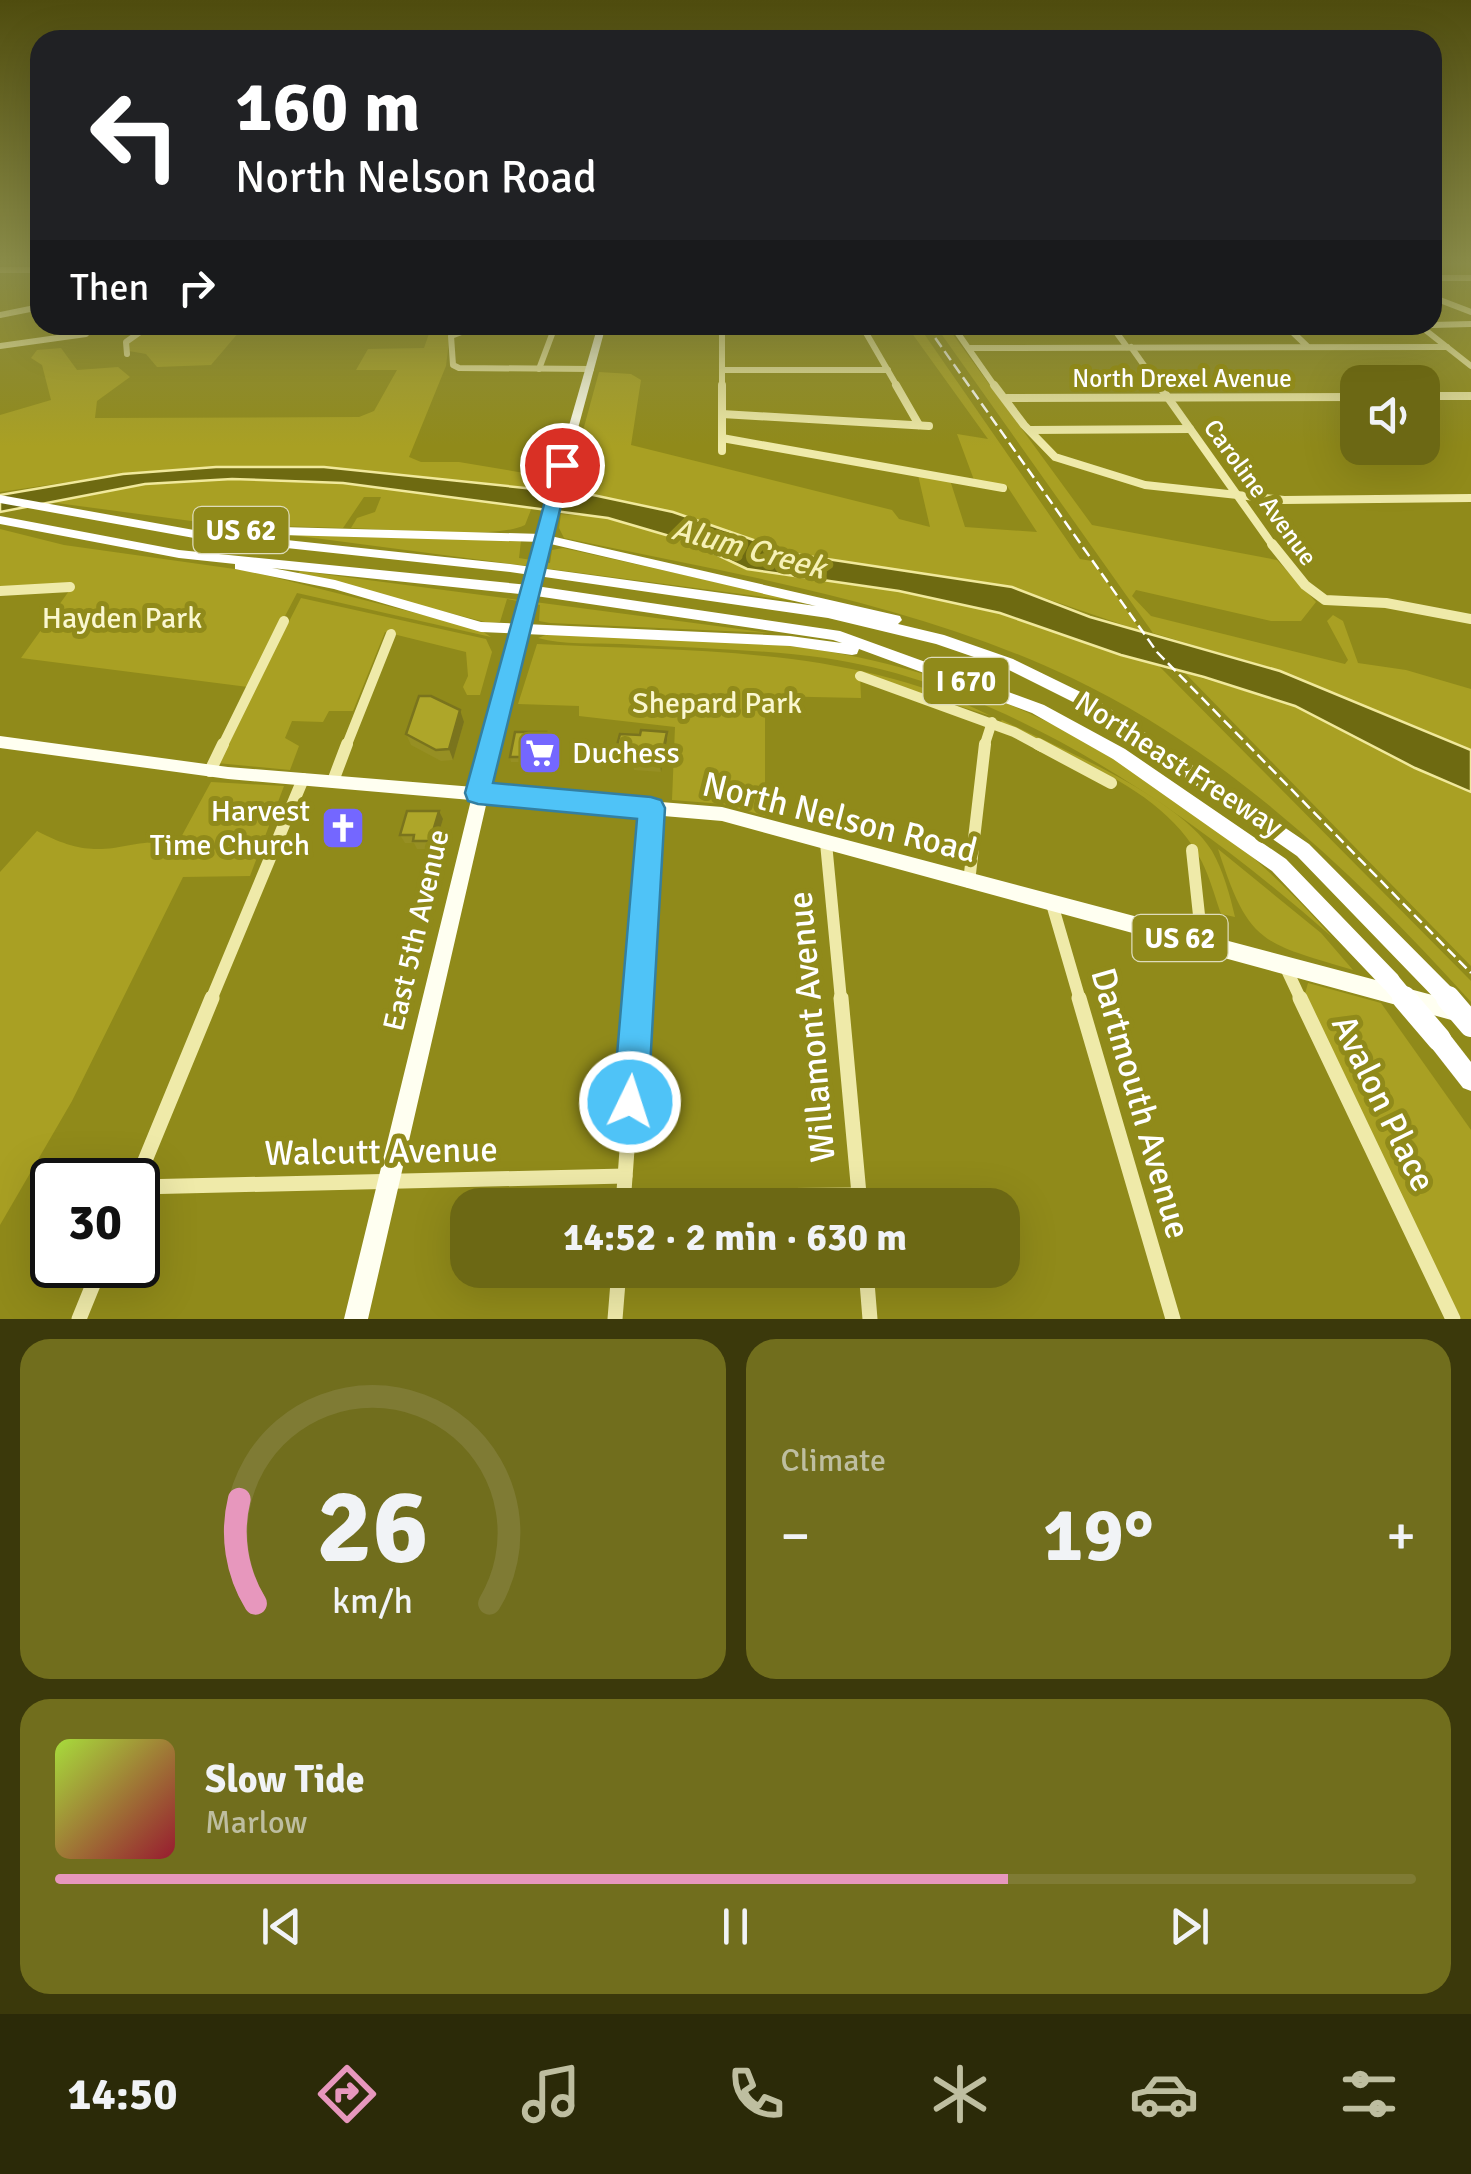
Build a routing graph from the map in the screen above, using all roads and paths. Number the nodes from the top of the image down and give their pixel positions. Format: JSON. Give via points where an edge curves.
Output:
{"nodes":[{"id":1,"x":1442,"y":324,"type":"edge"},
{"id":2,"x":1471,"y":324,"type":"edge"},
{"id":3,"x":79,"y":335,"type":"edge"},
{"id":4,"x":136,"y":335,"type":"edge"},
{"id":5,"x":452,"y":335,"type":"edge"},
{"id":6,"x":552,"y":335,"type":"edge"},
{"id":7,"x":600,"y":335,"type":"edge"},
{"id":8,"x":722,"y":335,"type":"edge"},
{"id":9,"x":867,"y":335,"type":"edge"},
{"id":10,"x":960,"y":335,"type":"edge"},
{"id":11,"x":1119,"y":335,"type":"edge"},
{"id":12,"x":1295,"y":335,"type":"edge"},
{"id":13,"x":1432,"y":335,"type":"edge"},
{"id":14,"x":0,"y":346,"type":"edge"},
{"id":15,"x":1307,"y":347,"type":"junction"},
{"id":16,"x":1447,"y":347,"type":"junction"},
{"id":17,"x":970,"y":348,"type":"junction"},
{"id":18,"x":1129,"y":348,"type":"junction"},
{"id":19,"x":127,"y":354,"type":"dead end"},
{"id":20,"x":1471,"y":366,"type":"edge"},
{"id":21,"x":539,"y":368,"type":"junction"},
{"id":22,"x":591,"y":368,"type":"junction"},
{"id":23,"x":722,"y":370,"type":"junction"},
{"id":24,"x":888,"y":370,"type":"junction"},
{"id":25,"x":1440,"y":396,"type":"edge"},
{"id":26,"x":1471,"y":396,"type":"edge"},
{"id":27,"x":1340,"y":397,"type":"edge"},
{"id":28,"x":1007,"y":398,"type":"junction"},
{"id":29,"x":1167,"y":398,"type":"junction"},
{"id":30,"x":722,"y":414,"type":"junction"},
{"id":31,"x":919,"y":425,"type":"junction"},
{"id":32,"x":929,"y":426,"type":"dead end"},
{"id":33,"x":1190,"y":429,"type":"junction"},
{"id":34,"x":1030,"y":430,"type":"junction"},
{"id":35,"x":722,"y":438,"type":"junction"},
{"id":36,"x":722,"y":450,"type":"dead end"},
{"id":37,"x":1002,"y":488,"type":"dead end"},
{"id":38,"x":0,"y":498,"type":"edge"},
{"id":39,"x":1471,"y":498,"type":"edge"},
{"id":40,"x":1240,"y":499,"type":"junction"},
{"id":41,"x":58,"y":511,"type":"junction"},
{"id":42,"x":0,"y":520,"type":"edge"},
{"id":43,"x":542,"y":539,"type":"junction"},
{"id":44,"x":179,"y":554,"type":"junction"},
{"id":45,"x":70,"y":587,"type":"dead end"},
{"id":46,"x":0,"y":591,"type":"edge"},
{"id":47,"x":1471,"y":619,"type":"edge"},
{"id":48,"x":284,"y":621,"type":"dead end"},
{"id":49,"x":518,"y":631,"type":"junction"},
{"id":50,"x":391,"y":634,"type":"dead end"},
{"id":51,"x":996,"y":659,"type":"junction"},
{"id":52,"x":924,"y":666,"type":"junction"},
{"id":53,"x":860,"y":676,"type":"dead end"},
{"id":54,"x":992,"y":722,"type":"junction"},
{"id":55,"x":0,"y":742,"type":"edge"},
{"id":56,"x":210,"y":770,"type":"junction"},
{"id":57,"x":302,"y":779,"type":"junction"},
{"id":58,"x":334,"y":781,"type":"junction"},
{"id":59,"x":1111,"y":783,"type":"dead end"},
{"id":60,"x":478,"y":793,"type":"junction"},
{"id":61,"x":651,"y":808,"type":"junction"},
{"id":62,"x":826,"y":843,"type":"junction"},
{"id":63,"x":1192,"y":850,"type":"dead end"},
{"id":64,"x":969,"y":882,"type":"junction"},
{"id":65,"x":1052,"y":904,"type":"junction"},
{"id":66,"x":1202,"y":944,"type":"junction"},
{"id":67,"x":1286,"y":966,"type":"junction"},
{"id":68,"x":1471,"y":1015,"type":"edge"},
{"id":69,"x":1471,"y":1025,"type":"edge"},
{"id":70,"x":1471,"y":1080,"type":"edge"},
{"id":71,"x":147,"y":1158,"type":"edge"},
{"id":72,"x":625,"y":1176,"type":"junction"},
{"id":73,"x":388,"y":1180,"type":"junction"},
{"id":74,"x":160,"y":1183,"type":"edge"},
{"id":75,"x":624,"y":1188,"type":"edge"},
{"id":76,"x":859,"y":1188,"type":"edge"},
{"id":77,"x":92,"y":1288,"type":"edge"},
{"id":78,"x":617,"y":1288,"type":"edge"},
{"id":79,"x":867,"y":1288,"type":"edge"},
{"id":80,"x":79,"y":1319,"type":"edge"},
{"id":81,"x":356,"y":1319,"type":"edge"},
{"id":82,"x":615,"y":1319,"type":"edge"},
{"id":83,"x":870,"y":1319,"type":"edge"},
{"id":84,"x":1173,"y":1319,"type":"edge"},
{"id":85,"x":1453,"y":1319,"type":"edge"}],
"edges":[{"from":1,"to":2,"type":"street"},
{"from":3,"to":14,"type":"street"},
{"from":4,"to":19,"type":"street","via":[[126,342]]},
{"from":5,"to":21,"type":"street","via":[[456,367]]},
{"from":6,"to":21,"type":"street"},
{"from":7,"to":22,"type":"main road","name":"East 5th Avenue"},
{"from":8,"to":23,"type":"street"},
{"from":9,"to":24,"type":"street"},
{"from":10,"to":17,"type":"street"},
{"from":11,"to":18,"type":"street","name":"Caroline Avenue"},
{"from":12,"to":15,"type":"street"},
{"from":13,"to":16,"type":"street"},
{"from":15,"to":16,"type":"street"},
{"from":15,"to":18,"type":"street"},
{"from":16,"to":20,"type":"street"},
{"from":17,"to":18,"type":"street"},
{"from":17,"to":28,"type":"street"},
{"from":18,"to":29,"type":"street","name":"Caroline Avenue"},
{"from":21,"to":22,"type":"street"},
{"from":22,"to":43,"type":"main road","name":"East 5th Avenue"},
{"from":23,"to":24,"type":"street"},
{"from":23,"to":30,"type":"street"},
{"from":24,"to":31,"type":"street"},
{"from":25,"to":26,"type":"street"},
{"from":27,"to":29,"type":"street","name":"North Drexel Avenue"},
{"from":28,"to":29,"type":"street","name":"North Drexel Avenue"},
{"from":28,"to":34,"type":"street"},
{"from":29,"to":33,"type":"street","name":"Caroline Avenue"},
{"from":30,"to":31,"type":"street"},
{"from":30,"to":35,"type":"street"},
{"from":31,"to":32,"type":"street"},
{"from":33,"to":34,"type":"street"},
{"from":33,"to":40,"type":"street","name":"Caroline Avenue"},
{"from":34,"to":40,"type":"street","via":[[1059,460],[1161,490]]},
{"from":35,"to":36,"type":"street"},
{"from":35,"to":37,"type":"street"},
{"from":38,"to":41,"type":"highway","name":"Northeast Freeway","number":"I 670"},
{"from":39,"to":40,"type":"street"},
{"from":40,"to":47,"type":"street","name":"Caroline Avenue","via":[[1302,583],[1332,603],[1388,603]]},
{"from":41,"to":43,"type":"highway","number":"US 62","via":[[253,530]]},
{"from":41,"to":51,"type":"highway","name":"Northeast Freeway","number":"I 670","via":[[194,534],[751,601],[920,635]]},
{"from":42,"to":44,"type":"highway","name":"Northeast Freeway","number":"I 670"},
{"from":43,"to":49,"type":"main road","name":"East 5th Avenue","bridge":true},
{"from":43,"to":51,"type":"highway","via":[[875,614]]},
{"from":44,"to":49,"type":"highway","number":"US 62"},
{"from":44,"to":52,"type":"highway","name":"Northeast Freeway","number":"I 670","via":[[413,576],[713,616],[836,635]]},
{"from":45,"to":46,"type":"street"},
{"from":48,"to":56,"type":"street"},
{"from":49,"to":52,"type":"highway","via":[[790,641]]},
{"from":49,"to":60,"type":"main road","name":"East 5th Avenue"},
{"from":50,"to":58,"type":"street"},
{"from":51,"to":69,"type":"highway","name":"Northeast Freeway","number":"I 670","bridge":true,"via":[[1091,704],[1302,850]]},
{"from":52,"to":70,"type":"highway","name":"Northeast Freeway","number":"I 670","bridge":true,"via":[[1038,709],[1119,754],[1279,866],[1392,982]]},
{"from":53,"to":54,"type":"street"},
{"from":54,"to":59,"type":"street"},
{"from":54,"to":64,"type":"street","via":[[980,760]]},
{"from":55,"to":56,"type":"main road","name":"North Nelson Road"},
{"from":56,"to":57,"type":"main road","name":"North Nelson Road"},
{"from":57,"to":58,"type":"main road","name":"North Nelson Road"},
{"from":57,"to":71,"type":"street"},
{"from":58,"to":60,"type":"main road","name":"North Nelson Road"},
{"from":60,"to":61,"type":"main road","name":"North Nelson Road","number":"US 62"},
{"from":60,"to":73,"type":"main road","name":"East 5th Avenue"},
{"from":61,"to":62,"type":"main road","name":"North Nelson Road","number":"US 62","via":[[722,814]]},
{"from":61,"to":72,"type":"street"},
{"from":62,"to":64,"type":"main road","name":"North Nelson Road","number":"US 62"},
{"from":62,"to":76,"type":"street","name":"Willamont Avenue"},
{"from":63,"to":66,"type":"street"},
{"from":64,"to":65,"type":"main road","name":"North Nelson Road","number":"US 62"},
{"from":65,"to":66,"type":"main road","name":"North Nelson Road","number":"US 62"},
{"from":65,"to":84,"type":"street","name":"Dartmouth Avenue"},
{"from":66,"to":67,"type":"main road","name":"North Nelson Road","number":"US 62"},
{"from":67,"to":68,"type":"main road","name":"North Nelson Road","number":"US 62"},
{"from":67,"to":85,"type":"street","name":"Avalon Place"},
{"from":72,"to":73,"type":"street","name":"Walcutt Avenue"},
{"from":72,"to":75,"type":"street"},
{"from":73,"to":74,"type":"street","name":"Walcutt Avenue"},
{"from":73,"to":81,"type":"main road","name":"East 5th Avenue"},
{"from":77,"to":80,"type":"street"},
{"from":78,"to":82,"type":"street"},
{"from":79,"to":83,"type":"street"}]}
